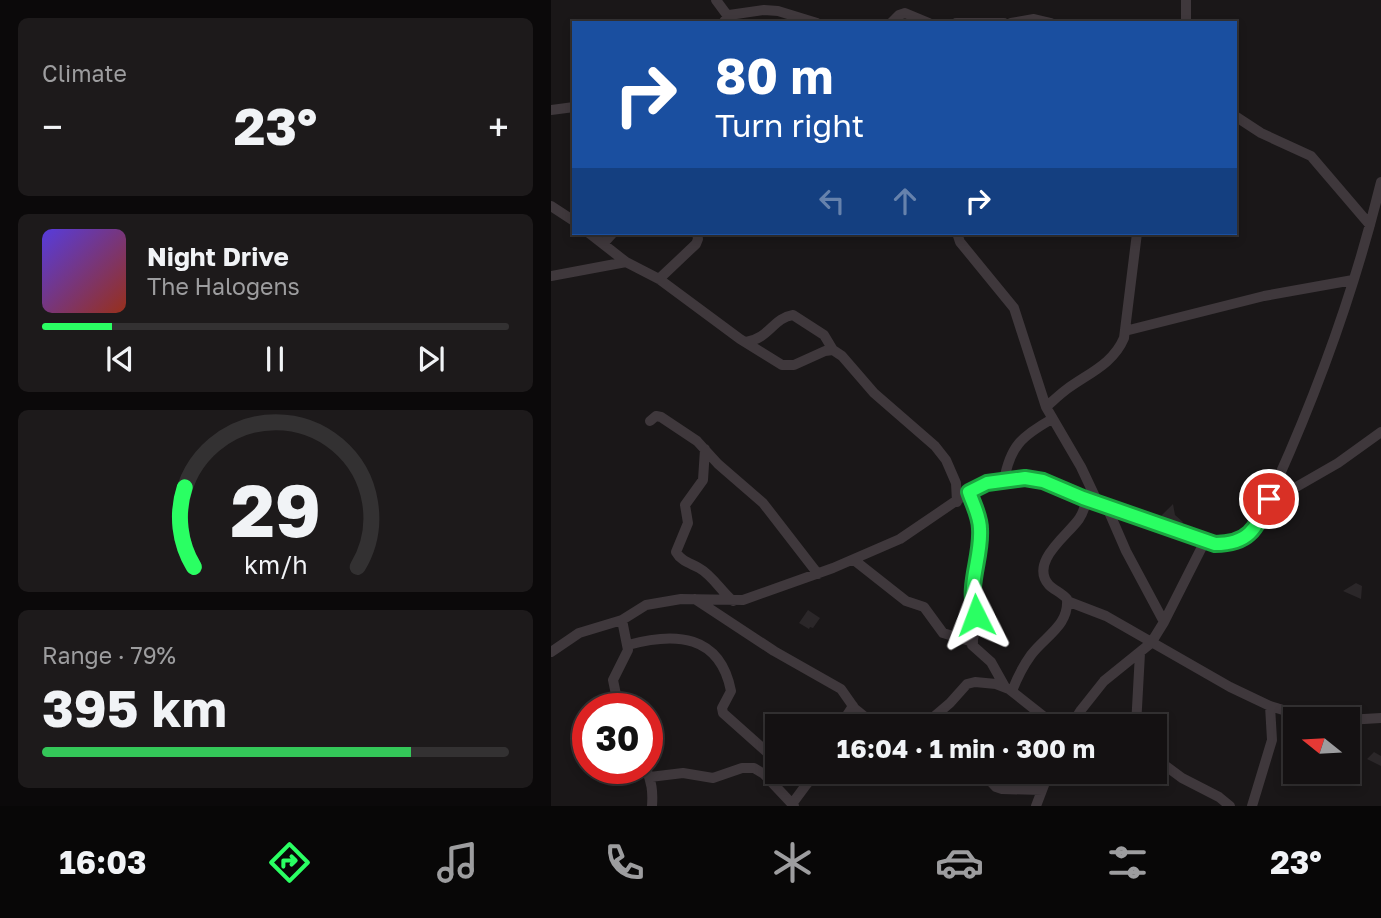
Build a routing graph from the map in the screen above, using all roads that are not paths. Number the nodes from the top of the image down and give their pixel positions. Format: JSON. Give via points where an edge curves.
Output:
{"nodes":[{"id":1,"x":716,"y":0,"type":"edge"},
{"id":2,"x":1186,"y":0,"type":"edge"},
{"id":3,"x":728,"y":20,"type":"edge"},
{"id":4,"x":810,"y":21,"type":"edge"},
{"id":5,"x":893,"y":21,"type":"edge"},
{"id":6,"x":924,"y":21,"type":"edge"},
{"id":7,"x":1022,"y":21,"type":"edge"},
{"id":8,"x":1042,"y":21,"type":"edge"},
{"id":9,"x":1186,"y":21,"type":"edge"},
{"id":10,"x":572,"y":107,"type":"edge"},
{"id":11,"x":551,"y":110,"type":"edge"},
{"id":12,"x":1237,"y":117,"type":"edge"},
{"id":13,"x":1381,"y":183,"type":"edge"},
{"id":14,"x":551,"y":206,"type":"edge"},
{"id":15,"x":572,"y":220,"type":"edge"},
{"id":16,"x":1375,"y":220,"type":"edge"},
{"id":17,"x":592,"y":235,"type":"edge"},
{"id":18,"x":611,"y":235,"type":"edge"},
{"id":19,"x":697,"y":235,"type":"edge"},
{"id":20,"x":958,"y":235,"type":"edge"},
{"id":21,"x":1137,"y":235,"type":"edge"},
{"id":22,"x":603,"y":244,"type":"junction"},
{"id":23,"x":626,"y":262,"type":"junction"},
{"id":24,"x":551,"y":276,"type":"edge"},
{"id":25,"x":659,"y":279,"type":"junction"},
{"id":26,"x":1353,"y":280,"type":"junction"},
{"id":27,"x":1125,"y":331,"type":"junction"},
{"id":28,"x":745,"y":342,"type":"junction"},
{"id":29,"x":833,"y":351,"type":"junction"},
{"id":30,"x":1046,"y":407,"type":"junction"},
{"id":31,"x":1052,"y":419,"type":"junction"},
{"id":32,"x":650,"y":421,"type":"dead end"},
{"id":33,"x":1381,"y":432,"type":"edge"},
{"id":34,"x":705,"y":449,"type":"junction"},
{"id":35,"x":1004,"y":481,"type":"junction"},
{"id":36,"x":969,"y":492,"type":"junction"},
{"id":37,"x":1087,"y":499,"type":"junction"},
{"id":38,"x":957,"y":502,"type":"junction"},
{"id":39,"x":1102,"y":504,"type":"junction"},
{"id":40,"x":1263,"y":512,"type":"junction"},
{"id":41,"x":1205,"y":541,"type":"junction"},
{"id":42,"x":854,"y":560,"type":"junction"},
{"id":43,"x":818,"y":574,"type":"junction"},
{"id":44,"x":694,"y":599,"type":"junction"},
{"id":45,"x":1067,"y":600,"type":"junction"},
{"id":46,"x":732,"y":601,"type":"junction"},
{"id":47,"x":622,"y":620,"type":"junction"},
{"id":48,"x":1164,"y":622,"type":"junction"},
{"id":49,"x":973,"y":642,"type":"junction"},
{"id":50,"x":1151,"y":643,"type":"junction"},
{"id":51,"x":629,"y":645,"type":"junction"},
{"id":52,"x":551,"y":652,"type":"edge"},
{"id":53,"x":1140,"y":653,"type":"junction"},
{"id":54,"x":1009,"y":689,"type":"junction"},
{"id":55,"x":616,"y":693,"type":"edge"},
{"id":56,"x":853,"y":706,"type":"junction"},
{"id":57,"x":1270,"y":706,"type":"junction"},
{"id":58,"x":1283,"y":710,"type":"edge"},
{"id":59,"x":848,"y":714,"type":"edge"},
{"id":60,"x":860,"y":714,"type":"edge"},
{"id":61,"x":937,"y":714,"type":"edge"},
{"id":62,"x":1040,"y":714,"type":"edge"},
{"id":63,"x":1078,"y":714,"type":"edge"},
{"id":64,"x":1137,"y":714,"type":"edge"},
{"id":65,"x":1381,"y":718,"type":"edge"},
{"id":66,"x":1360,"y":719,"type":"edge"},
{"id":67,"x":765,"y":750,"type":"edge"},
{"id":68,"x":1167,"y":767,"type":"edge"},
{"id":69,"x":663,"y":773,"type":"edge"},
{"id":70,"x":651,"y":784,"type":"edge"},
{"id":71,"x":993,"y":784,"type":"edge"},
{"id":72,"x":1044,"y":784,"type":"edge"},
{"id":73,"x":806,"y":785,"type":"edge"},
{"id":74,"x":1042,"y":790,"type":"junction"},
{"id":75,"x":793,"y":805,"type":"edge"},
{"id":76,"x":652,"y":806,"type":"edge"},
{"id":77,"x":1036,"y":806,"type":"edge"},
{"id":78,"x":1230,"y":806,"type":"edge"},
{"id":79,"x":1252,"y":806,"type":"edge"}],
"edges":[{"from":1,"to":3,"type":"street"},
{"from":2,"to":9,"type":"street"},
{"from":3,"to":4,"type":"street","via":[[764,10]]},
{"from":5,"to":6,"type":"street","via":[[905,13]]},
{"from":7,"to":8,"type":"street"},
{"from":10,"to":11,"type":"street"},
{"from":12,"to":16,"type":"street","via":[[1311,156]]},
{"from":13,"to":16,"type":"street"},
{"from":14,"to":15,"type":"street"},
{"from":16,"to":26,"type":"street"},
{"from":17,"to":22,"type":"street"},
{"from":18,"to":22,"type":"street"},
{"from":19,"to":25,"type":"street","via":[[696,244]]},
{"from":20,"to":30,"type":"street","via":[[1014,308]]},
{"from":21,"to":27,"type":"street"},
{"from":22,"to":23,"type":"street"},
{"from":23,"to":24,"type":"street"},
{"from":23,"to":25,"type":"street"},
{"from":25,"to":28,"type":"street"},
{"from":26,"to":27,"type":"street","via":[[1264,296]]},
{"from":26,"to":40,"type":"street","via":[[1302,426]]},
{"from":27,"to":30,"type":"street","via":[[1118,352]]},
{"from":28,"to":29,"type":"street","via":[[785,366]]},
{"from":28,"to":29,"type":"street","via":[[761,338],[781,319],[793,315],[821,332]]},
{"from":29,"to":38,"type":"street","via":[[935,446],[956,484]]},
{"from":30,"to":31,"type":"street"},
{"from":31,"to":35,"type":"street","via":[[1012,450]]},
{"from":31,"to":39,"type":"street"},
{"from":32,"to":34,"type":"street","via":[[661,417]]},
{"from":33,"to":40,"type":"street"},
{"from":34,"to":43,"type":"street","via":[[763,503]]},
{"from":34,"to":46,"type":"street","via":[[703,480],[685,505],[688,523],[676,552],[702,570]]},
{"from":35,"to":36,"type":"street"},
{"from":35,"to":37,"type":"street","via":[[1043,481]]},
{"from":36,"to":38,"type":"street"},
{"from":36,"to":49,"type":"street","via":[[980,528],[971,593],[976,623]]},
{"from":37,"to":39,"type":"street"},
{"from":37,"to":45,"type":"street","via":[[1080,517],[1044,564],[1050,585]]},
{"from":38,"to":42,"type":"street","via":[[916,531]]},
{"from":39,"to":41,"type":"street"},
{"from":39,"to":48,"type":"street"},
{"from":40,"to":41,"type":"street","via":[[1244,539],[1227,544]]},
{"from":41,"to":48,"type":"street"},
{"from":42,"to":43,"type":"street"},
{"from":42,"to":49,"type":"street","via":[[906,601],[924,607],[943,633]]},
{"from":43,"to":46,"type":"street"},
{"from":44,"to":46,"type":"street"},
{"from":44,"to":47,"type":"street","via":[[646,605]]},
{"from":44,"to":56,"type":"street","via":[[841,689]]},
{"from":45,"to":50,"type":"street","via":[[1106,616]]},
{"from":45,"to":54,"type":"street","via":[[1062,622],[1031,655]]},
{"from":47,"to":51,"type":"street"},
{"from":47,"to":52,"type":"street","via":[[579,633]]},
{"from":48,"to":50,"type":"street"},
{"from":49,"to":54,"type":"street"},
{"from":50,"to":53,"type":"street"},
{"from":50,"to":57,"type":"street"},
{"from":51,"to":55,"type":"street","via":[[613,680]]},
{"from":51,"to":67,"type":"street","via":[[681,637],[719,658],[731,691],[723,713]]},
{"from":53,"to":63,"type":"street","via":[[1104,681]]},
{"from":53,"to":64,"type":"street"},
{"from":54,"to":61,"type":"street","via":[[984,682],[967,684]]},
{"from":54,"to":62,"type":"street"},
{"from":56,"to":59,"type":"street"},
{"from":56,"to":60,"type":"street"},
{"from":57,"to":58,"type":"street"},
{"from":57,"to":79,"type":"street","via":[[1272,740]]},
{"from":65,"to":66,"type":"street"},
{"from":68,"to":78,"type":"street"},
{"from":69,"to":75,"type":"street","via":[[713,778],[754,768]]},
{"from":70,"to":76,"type":"street"},
{"from":71,"to":74,"type":"street","via":[[1002,789]]},
{"from":72,"to":74,"type":"street"},
{"from":73,"to":75,"type":"street"},
{"from":74,"to":77,"type":"street"}]}
